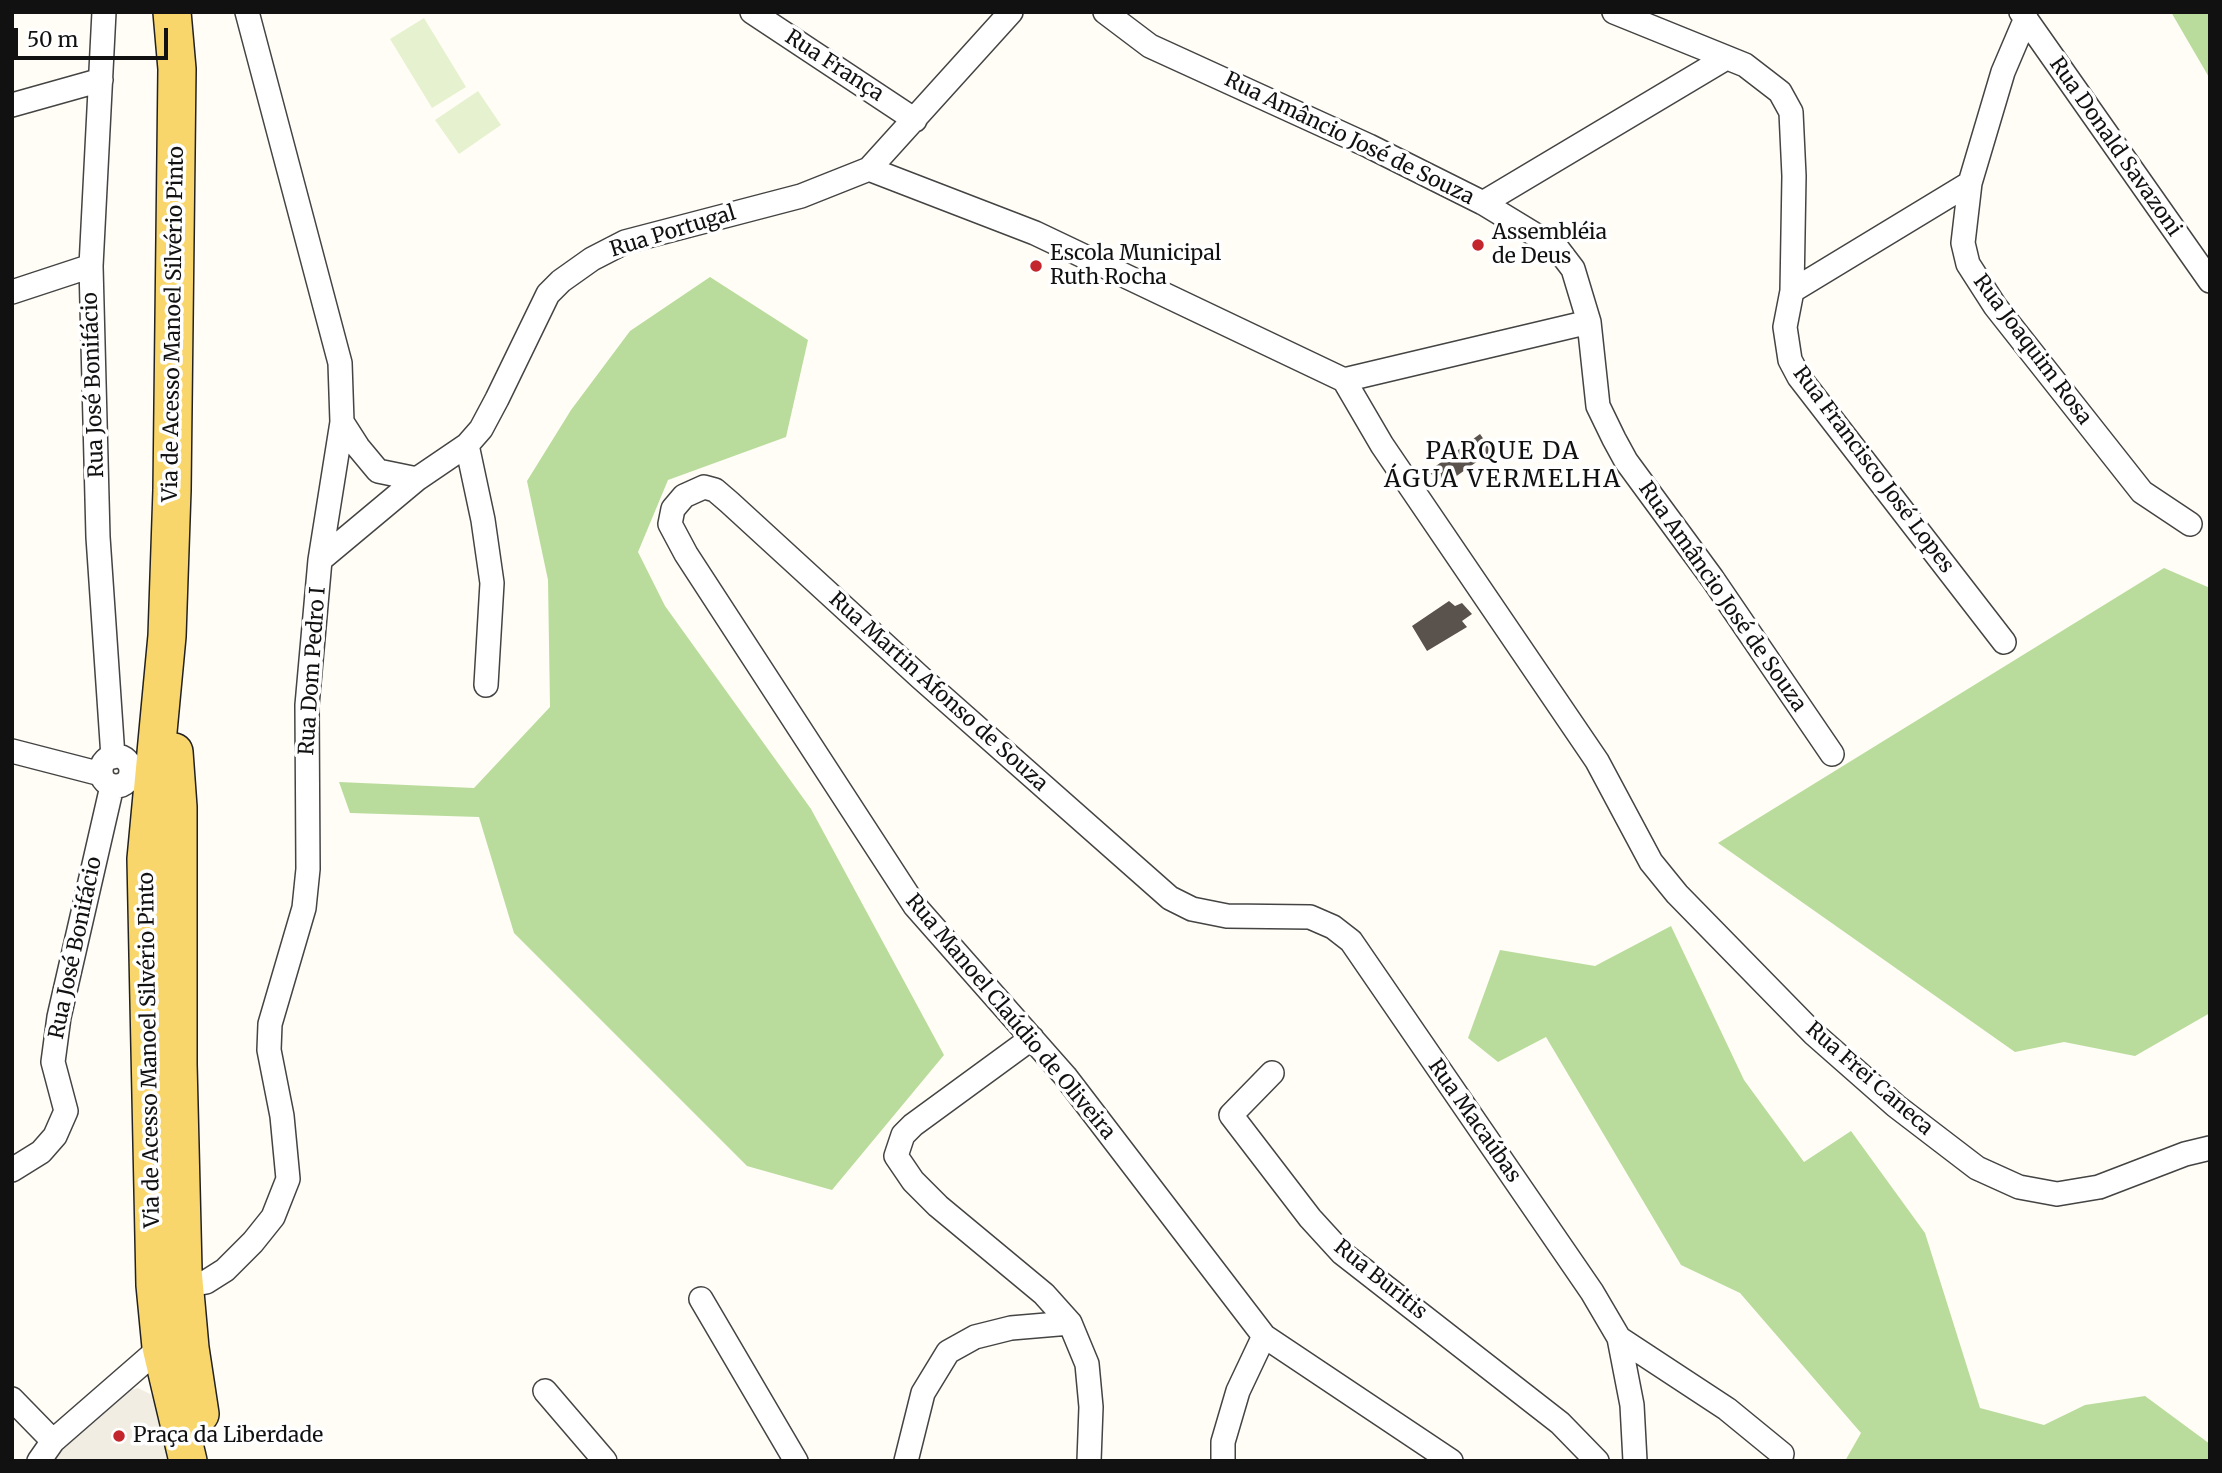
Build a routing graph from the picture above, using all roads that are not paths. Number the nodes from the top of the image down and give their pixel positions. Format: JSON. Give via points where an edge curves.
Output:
{"nodes":[{"id":1,"x":104,"y":12,"type":"edge"},
{"id":2,"x":172,"y":12,"type":"edge"},
{"id":3,"x":247,"y":12,"type":"edge"},
{"id":4,"x":752,"y":12,"type":"edge"},
{"id":5,"x":1011,"y":12,"type":"edge"},
{"id":6,"x":1105,"y":12,"type":"edge"},
{"id":7,"x":1615,"y":12,"type":"edge"},
{"id":8,"x":2023,"y":15,"type":"edge"},
{"id":9,"x":1726,"y":58,"type":"junction"},
{"id":10,"x":101,"y":80,"type":"junction"},
{"id":11,"x":12,"y":105,"type":"edge"},
{"id":12,"x":915,"y":120,"type":"junction"},
{"id":13,"x":869,"y":169,"type":"junction"},
{"id":14,"x":1970,"y":183,"type":"junction"},
{"id":15,"x":1483,"y":203,"type":"junction"},
{"id":16,"x":91,"y":266,"type":"junction"},
{"id":17,"x":2210,"y":281,"type":"edge"},
{"id":18,"x":1792,"y":291,"type":"junction"},
{"id":19,"x":12,"y":292,"type":"edge"},
{"id":20,"x":1589,"y":322,"type":"junction"},
{"id":21,"x":1344,"y":380,"type":"junction"},
{"id":22,"x":342,"y":422,"type":"junction"},
{"id":23,"x":467,"y":445,"type":"junction"},
{"id":24,"x":416,"y":479,"type":"junction"},
{"id":25,"x":684,"y":496,"type":"joint"},
{"id":26,"x":2190,"y":524,"type":"dead end"},
{"id":27,"x":320,"y":559,"type":"junction"},
{"id":28,"x":2004,"y":642,"type":"dead end"},
{"id":29,"x":486,"y":685,"type":"dead end"},
{"id":30,"x":12,"y":751,"type":"edge"},
{"id":31,"x":1832,"y":754,"type":"dead end"},
{"id":32,"x":133,"y":780,"type":"junction"},
{"id":33,"x":1192,"y":909,"type":"joint"},
{"id":34,"x":1032,"y":1038,"type":"junction"},
{"id":35,"x":1272,"y":1073,"type":"dead end"},
{"id":36,"x":2210,"y":1148,"type":"edge"},
{"id":37,"x":12,"y":1170,"type":"edge"},
{"id":38,"x":153,"y":1184,"type":"junction"},
{"id":39,"x":184,"y":1286,"type":"junction"},
{"id":40,"x":701,"y":1299,"type":"dead end"},
{"id":41,"x":1070,"y":1323,"type":"junction"},
{"id":42,"x":1264,"y":1336,"type":"junction"},
{"id":43,"x":1619,"y":1338,"type":"junction"},
{"id":44,"x":161,"y":1347,"type":"junction"},
{"id":45,"x":545,"y":1391,"type":"dead end"},
{"id":46,"x":12,"y":1399,"type":"edge"},
{"id":47,"x":52,"y":1441,"type":"junction"},
{"id":48,"x":1782,"y":1454,"type":"dead end"},
{"id":49,"x":39,"y":1461,"type":"edge"},
{"id":50,"x":188,"y":1461,"type":"edge"},
{"id":51,"x":211,"y":1461,"type":"edge"},
{"id":52,"x":605,"y":1461,"type":"edge"},
{"id":53,"x":796,"y":1461,"type":"edge"},
{"id":54,"x":906,"y":1461,"type":"edge"},
{"id":55,"x":1089,"y":1461,"type":"edge"},
{"id":56,"x":1223,"y":1461,"type":"edge"},
{"id":57,"x":1451,"y":1461,"type":"edge"},
{"id":58,"x":1597,"y":1461,"type":"edge"},
{"id":59,"x":1635,"y":1461,"type":"edge"}],
"edges":[{"from":1,"to":10,"type":"street","name":"Rua José Bonifácio"},
{"from":2,"to":32,"type":"main road","name":"Via de Acesso Manoel Silvério Pinto","via":[[177,69],[167,636]]},
{"from":3,"to":22,"type":"street","name":"Rua Dom Pedro I","via":[[340,363]]},
{"from":4,"to":12,"type":"street","name":"Rua França"},
{"from":5,"to":12,"type":"street","name":"Rua Portugal"},
{"from":6,"to":15,"type":"street","name":"Rua Amâncio José de Souza","via":[[1150,46]]},
{"from":7,"to":9,"type":"street","name":"Rua Francisco José Lopes"},
{"from":8,"to":14,"type":"street","name":"Rua Joaquim Rosa"},
{"from":8,"to":17,"type":"street","name":"Rua Donald Savazoni"},
{"from":9,"to":15,"type":"street"},
{"from":9,"to":18,"type":"street","name":"Rua Francisco José Lopes","via":[[1749,67],[1780,92],[1791,112]]},
{"from":10,"to":11,"type":"street"},
{"from":10,"to":16,"type":"street","name":"Rua José Bonifácio"},
{"from":12,"to":13,"type":"street","name":"Rua Portugal"},
{"from":13,"to":21,"type":"street","via":[[1035,233]]},
{"from":13,"to":23,"type":"street","name":"Rua Portugal","via":[[801,196],[625,242],[592,259],[548,294],[481,429]]},
{"from":14,"to":18,"type":"street"},
{"from":14,"to":26,"type":"street","name":"Rua Joaquim Rosa","via":[[1963,243],[1977,282],[2142,492]]},
{"from":15,"to":20,"type":"street","name":"Rua Amâncio José de Souza","via":[[1557,248],[1573,269]]},
{"from":16,"to":19,"type":"street"},
{"from":16,"to":32,"type":"street","name":"Rua José Bonifácio","via":[[99,561]]},
{"from":18,"to":28,"type":"street","name":"Rua Francisco José Lopes","via":[[1785,327],[1790,360],[1799,377]]},
{"from":20,"to":21,"type":"street"},
{"from":20,"to":31,"type":"street","name":"Rua Amâncio José de Souza","via":[[1598,406],[1620,450]]},
{"from":21,"to":36,"type":"street","name":"Rua Frei Caneca","via":[[1382,445],[1616,794],[1651,862],[1813,1033],[1896,1106],[1977,1168],[2019,1188],[2057,1194],[2099,1187]]},
{"from":22,"to":24,"type":"street","via":[[378,471]]},
{"from":22,"to":27,"type":"street","name":"Rua Dom Pedro I"},
{"from":23,"to":24,"type":"street","name":"Rua Portugal"},
{"from":23,"to":29,"type":"street","via":[[492,583]]},
{"from":24,"to":27,"type":"street","name":"Rua Portugal"},
{"from":25,"to":33,"type":"street","name":"Rua Martin Afonso de Souza","via":[[704,487],[715,490],[1155,887]]},
{"from":25,"to":34,"type":"street","name":"Rua Manoel Claúdio de Oliveira","via":[[673,509],[670,524],[753,659],[908,896]]},
{"from":27,"to":39,"type":"street","name":"Rua Dom Pedro I","via":[[307,705],[305,895],[270,1024],[269,1050],[288,1180],[273,1217],[253,1242],[225,1270],[206,1282]]},
{"from":30,"to":32,"type":"street"},
{"from":32,"to":37,"type":"street","name":"Rua José Bonifácio","via":[[59,1017],[53,1062],[66,1111],[55,1136],[41,1152]]},
{"from":32,"to":38,"type":"main road","name":"Via de Acesso Manoel Silvério Pinto","via":[[146,859]]},
{"from":32,"to":39,"type":"main road","name":"Via de Acesso Manoel Silvério Pinto","via":[[178,1064]]},
{"from":33,"to":43,"type":"street","name":"Rua Macaúbas","via":[[1227,916],[1310,917],[1351,941]]},
{"from":34,"to":41,"type":"street","via":[[913,1125],[896,1157],[938,1206],[1044,1294]]},
{"from":34,"to":42,"type":"street","name":"Rua Manoel Claúdio de Oliveira"},
{"from":35,"to":58,"type":"street","name":"Rua Buritis","via":[[1231,1115],[1310,1218],[1342,1253],[1560,1423]]},
{"from":38,"to":39,"type":"main road","via":[[167,1277],[172,1285]]},
{"from":38,"to":44,"type":"main road","name":"Via de Acesso Manoel Silvério Pinto"},
{"from":39,"to":51,"type":"main road","name":"Via de Acesso Manoel Silvério Pinto","via":[[197,1402]]},
{"from":40,"to":53,"type":"street"},
{"from":41,"to":54,"type":"street","via":[[1011,1328],[975,1337],[948,1352],[923,1393]]},
{"from":41,"to":55,"type":"street","via":[[1087,1364]]},
{"from":42,"to":56,"type":"street","via":[[1238,1391],[1223,1442]]},
{"from":42,"to":57,"type":"street","name":"Rua Manoel Claúdio de Oliveira"},
{"from":43,"to":48,"type":"street","via":[[1727,1409]]},
{"from":43,"to":59,"type":"street","name":"Rua Macaúbas","via":[[1632,1405]]},
{"from":44,"to":47,"type":"street"},
{"from":44,"to":50,"type":"main road","name":"Via de Acesso Manoel Silvério Pinto"},
{"from":45,"to":52,"type":"street"},
{"from":46,"to":47,"type":"street"},
{"from":47,"to":49,"type":"street"}]}
